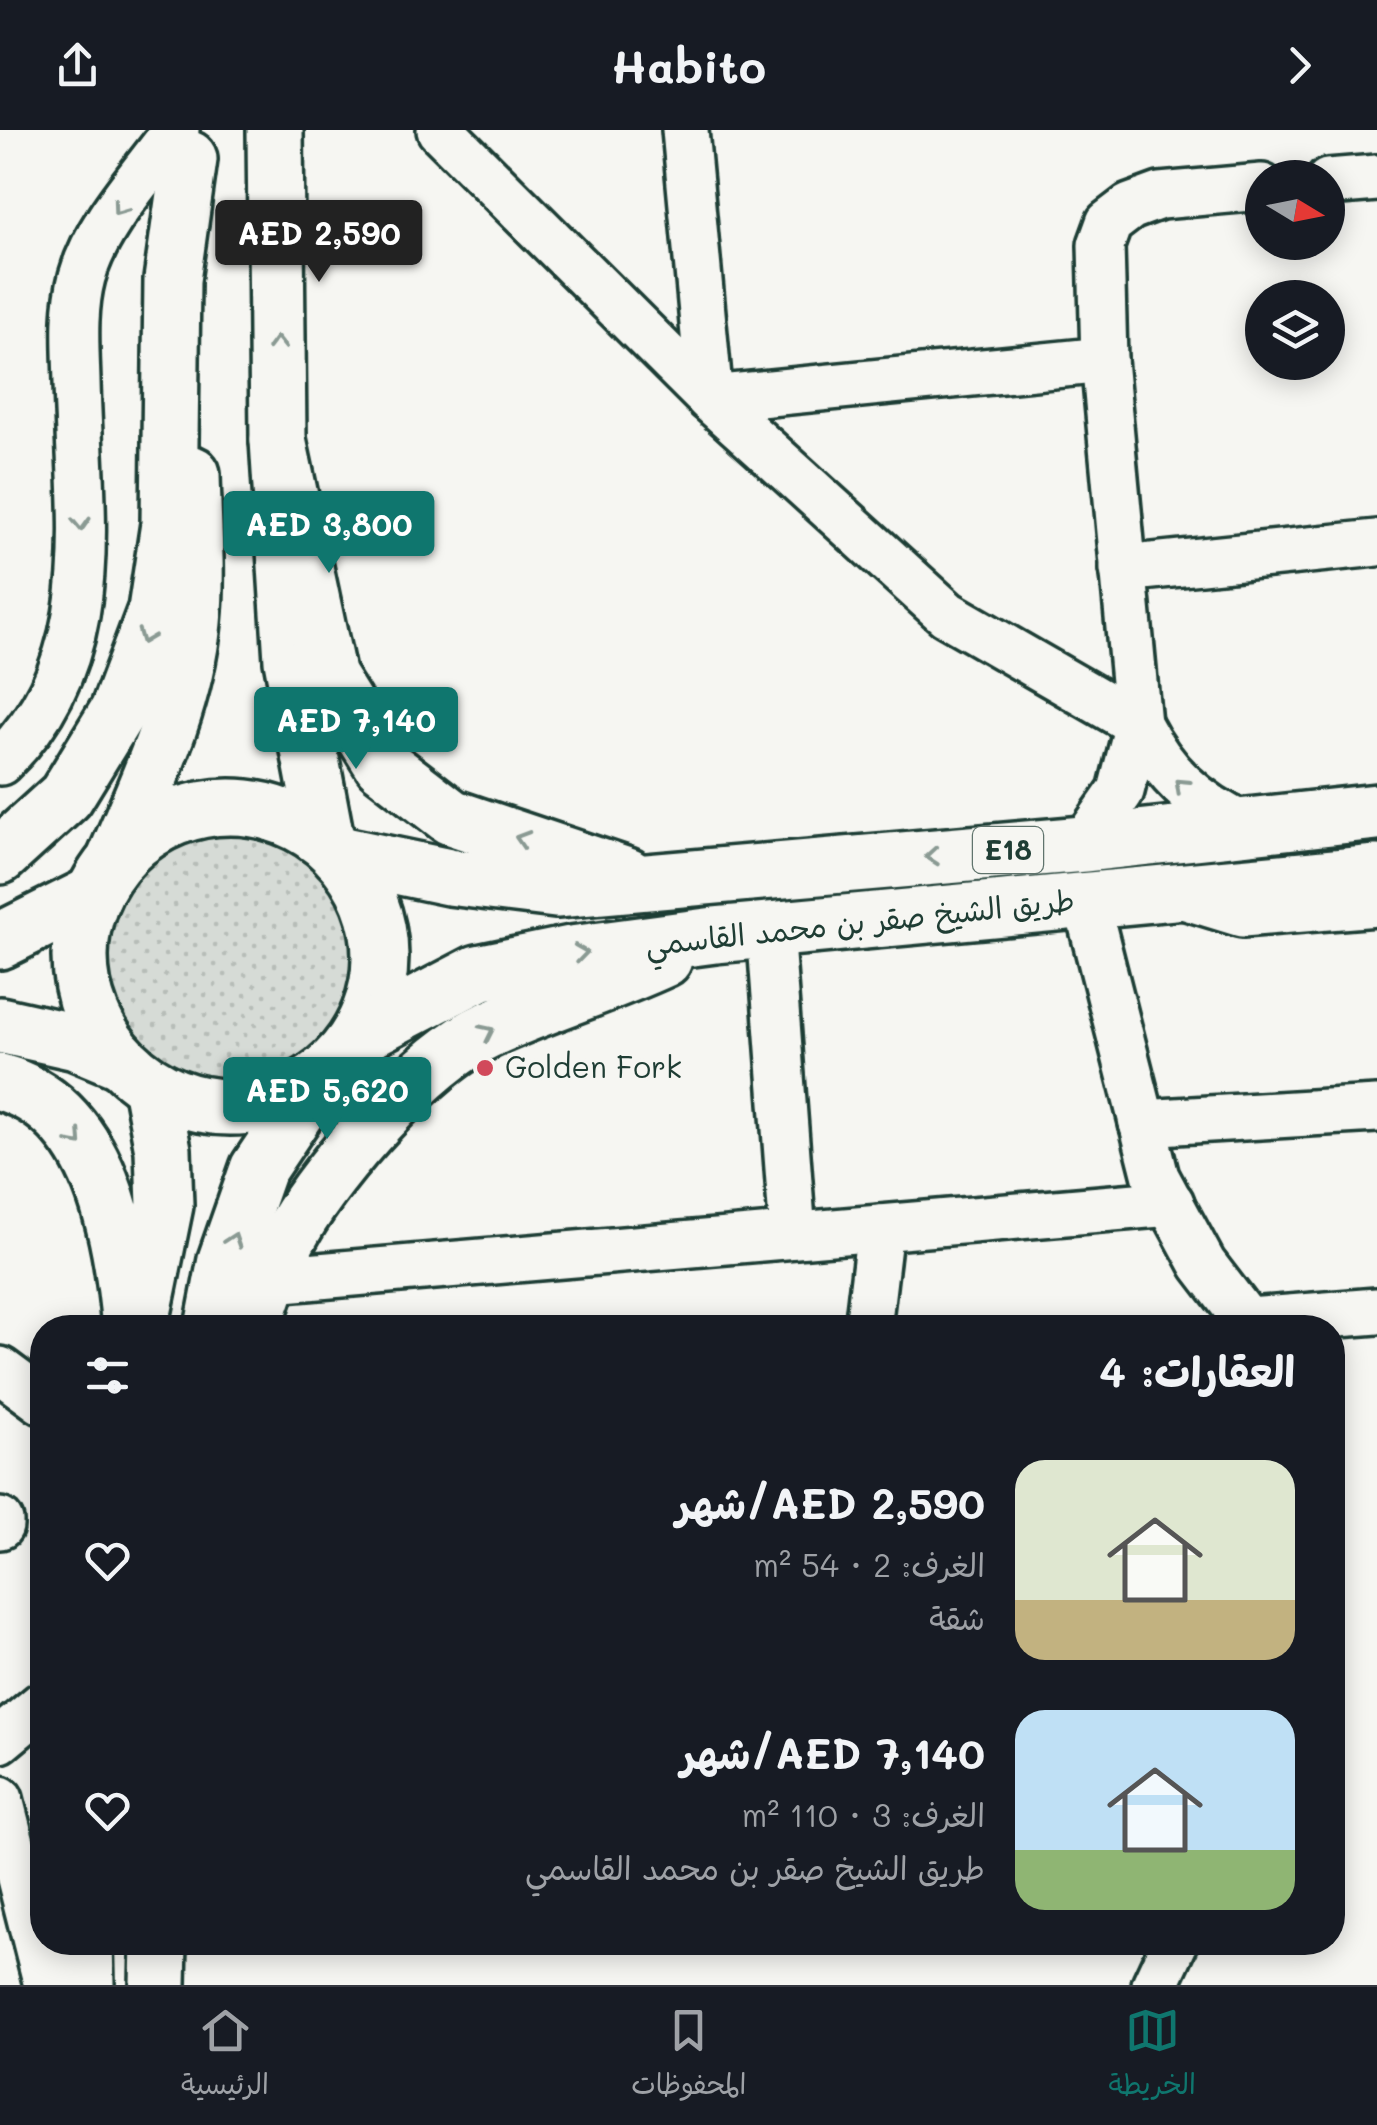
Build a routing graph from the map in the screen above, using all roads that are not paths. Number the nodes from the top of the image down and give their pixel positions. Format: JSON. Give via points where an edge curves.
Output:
{"nodes":[{"id":1,"x":275,"y":130,"type":"edge"},
{"id":2,"x":440,"y":130,"type":"edge"},
{"id":3,"x":685,"y":130,"type":"edge"},
{"id":4,"x":185,"y":140,"type":"edge"},
{"id":5,"x":1377,"y":178,"type":"edge"},
{"id":6,"x":1345,"y":181,"type":"edge"},
{"id":7,"x":1245,"y":188,"type":"edge"},
{"id":8,"x":1104,"y":360,"type":"junction"},
{"id":9,"x":710,"y":399,"type":"junction"},
{"id":10,"x":278,"y":440,"type":"junction"},
{"id":11,"x":1377,"y":544,"type":"edge"},
{"id":12,"x":1123,"y":568,"type":"junction"},
{"id":13,"x":1138,"y":724,"type":"junction"},
{"id":14,"x":0,"y":762,"type":"edge"},
{"id":15,"x":1377,"y":812,"type":"edge"},
{"id":16,"x":1245,"y":826,"type":"junction"},
{"id":17,"x":1084,"y":844,"type":"junction"},
{"id":18,"x":332,"y":847,"type":"junction"},
{"id":19,"x":0,"y":856,"type":"edge"},
{"id":20,"x":1377,"y":873,"type":"edge"},
{"id":21,"x":104,"y":876,"type":"junction"},
{"id":22,"x":638,"y":880,"type":"junction"},
{"id":23,"x":1174,"y":892,"type":"junction"},
{"id":24,"x":1086,"y":901,"type":"junction"},
{"id":25,"x":1377,"y":903,"type":"edge"},
{"id":26,"x":770,"y":929,"type":"junction"},
{"id":27,"x":715,"y":935,"type":"junction"},
{"id":28,"x":0,"y":941,"type":"edge"},
{"id":29,"x":0,"y":1025,"type":"edge"},
{"id":30,"x":359,"y":1035,"type":"junction"},
{"id":31,"x":134,"y":1073,"type":"junction"},
{"id":32,"x":317,"y":1080,"type":"junction"},
{"id":33,"x":0,"y":1082,"type":"edge"},
{"id":34,"x":1377,"y":1109,"type":"edge"},
{"id":35,"x":1142,"y":1123,"type":"junction"},
{"id":36,"x":1171,"y":1203,"type":"junction"},
{"id":37,"x":880,"y":1228,"type":"junction"},
{"id":38,"x":793,"y":1235,"type":"junction"},
{"id":39,"x":263,"y":1304,"type":"edge"},
{"id":40,"x":1377,"y":1311,"type":"edge"},
{"id":41,"x":129,"y":1315,"type":"edge"},
{"id":42,"x":143,"y":1315,"type":"edge"},
{"id":43,"x":215,"y":1315,"type":"edge"},
{"id":44,"x":870,"y":1315,"type":"edge"},
{"id":45,"x":1244,"y":1315,"type":"edge"},
{"id":46,"x":1338,"y":1315,"type":"edge"},
{"id":47,"x":0,"y":1370,"type":"edge"},
{"id":48,"x":30,"y":1391,"type":"edge"},
{"id":49,"x":30,"y":1715,"type":"edge"},
{"id":50,"x":0,"y":1740,"type":"edge"},
{"id":51,"x":0,"y":1800,"type":"edge"},
{"id":52,"x":16,"y":1915,"type":"edge"},
{"id":53,"x":30,"y":1947,"type":"edge"},
{"id":54,"x":34,"y":1955,"type":"edge"},
{"id":55,"x":85,"y":1955,"type":"edge"},
{"id":56,"x":159,"y":1955,"type":"edge"},
{"id":57,"x":1169,"y":1955,"type":"edge"},
{"id":58,"x":47,"y":1985,"type":"edge"},
{"id":59,"x":86,"y":1985,"type":"edge"},
{"id":60,"x":158,"y":1985,"type":"edge"},
{"id":61,"x":1156,"y":1985,"type":"edge"}],
"edges":[{"from":10,"to":1,"type":"main road","one_way":true},
{"from":2,"to":9,"type":"lane"},
{"from":3,"to":9,"type":"lane"},
{"from":4,"to":14,"type":"lane","one_way":true,"via":[[109,223],[83,274],[76,331],[82,579],[77,625],[44,710]]},
{"from":4,"to":19,"type":"main road","one_way":true,"via":[[172,280],[169,524],[156,610],[118,711],[66,796]]},
{"from":4,"to":21,"type":"main road","via":[[194,620],[161,752]]},
{"from":5,"to":6,"type":"lane"},
{"from":7,"to":8,"type":"lane","via":[[1160,196],[1108,223],[1099,268]]},
{"from":8,"to":9,"type":"lane"},
{"from":8,"to":12,"type":"lane"},
{"from":9,"to":13,"type":"lane","via":[[948,614]]},
{"from":10,"to":18,"type":"main road","via":[[292,660]]},
{"from":22,"to":10,"type":"main road","one_way":true,"via":[[451,817],[382,764],[328,677]]},
{"from":11,"to":12,"type":"lane"},
{"from":12,"to":13,"type":"lane"},
{"from":16,"to":13,"type":"lane","one_way":true,"via":[[1184,789]]},
{"from":13,"to":17,"type":"lane","via":[[1121,791]]},
{"from":15,"to":16,"type":"main road","name":"طريق الشيخ صقر بن محمد القاسمي","number":"E18"},
{"from":16,"to":17,"type":"main road","name":"طريق الشيخ صقر بن محمد القاسمي","number":"E18"},
{"from":17,"to":22,"type":"main road","name":"طريق الشيخ صقر بن محمد القاسمي","number":"E18","one_way":true},
{"from":18,"to":21,"type":"main road","via":[[274,812],[217,806],[161,822]]},
{"from":18,"to":22,"type":"main road","name":"طريق الشيخ صقر بن محمد القاسمي","number":"E18","via":[[449,877],[556,890]]},
{"from":18,"to":30,"type":"main road","via":[[372,902],[379,930],[378,984]]},
{"from":20,"to":23,"type":"main road","name":"طريق الشيخ صقر بن محمد القاسمي","number":"E18"},
{"from":21,"to":28,"type":"main road"},
{"from":21,"to":31,"type":"main road","via":[[80,936],[81,980],[94,1022]]},
{"from":23,"to":24,"type":"main road","name":"طريق الشيخ صقر بن محمد القاسمي","number":"E18"},
{"from":23,"to":25,"type":"lane","via":[[1242,914]]},
{"from":24,"to":26,"type":"main road","name":"طريق الشيخ صقر بن محمد القاسمي","number":"E18"},
{"from":24,"to":35,"type":"lane"},
{"from":26,"to":27,"type":"main road","name":"طريق الشيخ صقر بن محمد القاسمي","number":"E18"},
{"from":26,"to":38,"type":"lane"},
{"from":30,"to":27,"type":"main road","name":"طريق الشيخ صقر بن محمد القاسمي","number":"E18","one_way":true,"via":[[478,972]]},
{"from":39,"to":27,"type":"main road","one_way":true,"via":[[294,1228],[340,1166],[436,1063],[483,1032],[608,986]]},
{"from":29,"to":31,"type":"main road","via":[[76,1042]]},
{"from":30,"to":32,"type":"main road"},
{"from":31,"to":32,"type":"main road","via":[[206,1106],[264,1105]]},
{"from":31,"to":42,"type":"main road","via":[[163,1150],[165,1204]]},
{"from":43,"to":32,"type":"main road","one_way":true,"via":[[226,1260],[258,1169]]},
{"from":33,"to":41,"type":"main road","one_way":true,"via":[[40,1101],[86,1149],[109,1198]]},
{"from":34,"to":35,"type":"lane"},
{"from":35,"to":36,"type":"lane","via":[[1156,1177]]},
{"from":36,"to":37,"type":"lane"},
{"from":36,"to":45,"type":"lane","via":[[1203,1264]]},
{"from":37,"to":38,"type":"lane"},
{"from":37,"to":44,"type":"lane"},
{"from":38,"to":39,"type":"lane"},
{"from":40,"to":46,"type":"lane"},
{"from":47,"to":48,"type":"lane"},
{"from":49,"to":50,"type":"lane"},
{"from":51,"to":52,"type":"lane"},
{"from":52,"to":53,"type":"lane"},
{"from":54,"to":58,"type":"lane"},
{"from":55,"to":59,"type":"main road"},
{"from":56,"to":60,"type":"main road"},
{"from":57,"to":61,"type":"lane"}]}
